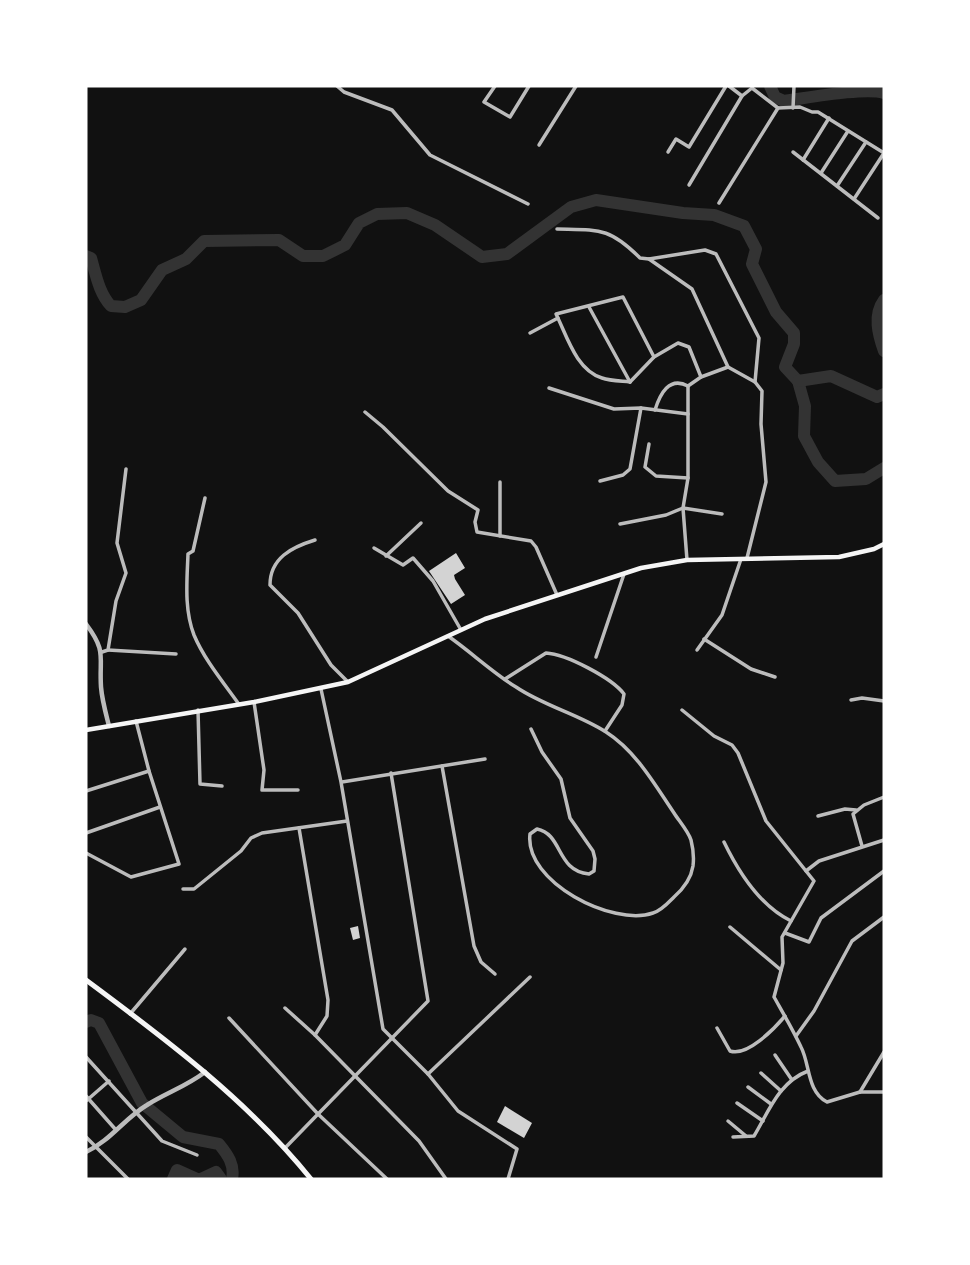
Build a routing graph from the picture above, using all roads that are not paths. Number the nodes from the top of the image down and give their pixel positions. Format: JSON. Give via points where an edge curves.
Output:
{"nodes":[{"id":1,"x":337,"y":86,"type":"edge"},
{"id":2,"x":495,"y":86,"type":"edge"},
{"id":3,"x":529,"y":86,"type":"edge"},
{"id":4,"x":576,"y":86,"type":"edge"},
{"id":5,"x":728,"y":86,"type":"edge"},
{"id":6,"x":794,"y":86,"type":"edge"},
{"id":7,"x":742,"y":96,"type":"junction"},
{"id":8,"x":793,"y":107,"type":"junction"},
{"id":9,"x":778,"y":108,"type":"junction"},
{"id":10,"x":829,"y":118,"type":"junction"},
{"id":11,"x":848,"y":130,"type":"junction"},
{"id":12,"x":866,"y":142,"type":"junction"},
{"id":13,"x":539,"y":145,"type":"dead end"},
{"id":14,"x":668,"y":152,"type":"dead end"},
{"id":15,"x":793,"y":152,"type":"dead end"},
{"id":16,"x":803,"y":159,"type":"junction"},
{"id":17,"x":821,"y":173,"type":"junction"},
{"id":18,"x":689,"y":185,"type":"dead end"},
{"id":19,"x":837,"y":186,"type":"junction"},
{"id":20,"x":854,"y":199,"type":"junction"},
{"id":21,"x":719,"y":203,"type":"dead end"},
{"id":22,"x":527,"y":204,"type":"dead end"},
{"id":23,"x":878,"y":218,"type":"dead end"},
{"id":24,"x":557,"y":229,"type":"dead end"},
{"id":25,"x":649,"y":259,"type":"junction"},
{"id":26,"x":589,"y":306,"type":"junction"},
{"id":27,"x":558,"y":318,"type":"junction"},
{"id":28,"x":530,"y":333,"type":"dead end"},
{"id":29,"x":654,"y":357,"type":"junction"},
{"id":30,"x":728,"y":367,"type":"junction"},
{"id":31,"x":701,"y":377,"type":"junction"},
{"id":32,"x":630,"y":382,"type":"junction"},
{"id":33,"x":755,"y":382,"type":"junction"},
{"id":34,"x":688,"y":386,"type":"junction"},
{"id":35,"x":549,"y":387,"type":"dead end"},
{"id":36,"x":641,"y":408,"type":"junction"},
{"id":37,"x":655,"y":410,"type":"junction"},
{"id":38,"x":365,"y":412,"type":"dead end"},
{"id":39,"x":688,"y":414,"type":"junction"},
{"id":40,"x":649,"y":444,"type":"dead end"},
{"id":41,"x":126,"y":469,"type":"dead end"},
{"id":42,"x":688,"y":478,"type":"junction"},
{"id":43,"x":600,"y":481,"type":"dead end"},
{"id":44,"x":500,"y":482,"type":"dead end"},
{"id":45,"x":205,"y":498,"type":"dead end"},
{"id":46,"x":683,"y":509,"type":"junction"},
{"id":47,"x":722,"y":514,"type":"dead end"},
{"id":48,"x":421,"y":523,"type":"dead end"},
{"id":49,"x":620,"y":524,"type":"dead end"},
{"id":50,"x":500,"y":536,"type":"junction"},
{"id":51,"x":315,"y":540,"type":"dead end"},
{"id":52,"x":884,"y":544,"type":"edge"},
{"id":53,"x":374,"y":548,"type":"dead end"},
{"id":54,"x":386,"y":556,"type":"junction"},
{"id":55,"x":744,"y":559,"type":"junction"},
{"id":56,"x":687,"y":560,"type":"junction"},
{"id":57,"x":624,"y":573,"type":"junction"},
{"id":58,"x":557,"y":595,"type":"junction"},
{"id":59,"x":86,"y":624,"type":"edge"},
{"id":60,"x":461,"y":630,"type":"junction"},
{"id":61,"x":448,"y":636,"type":"junction"},
{"id":62,"x":704,"y":639,"type":"junction"},
{"id":63,"x":697,"y":650,"type":"dead end"},
{"id":64,"x":105,"y":651,"type":"junction"},
{"id":65,"x":176,"y":654,"type":"dead end"},
{"id":66,"x":596,"y":657,"type":"dead end"},
{"id":67,"x":775,"y":677,"type":"dead end"},
{"id":68,"x":505,"y":679,"type":"junction"},
{"id":69,"x":348,"y":682,"type":"junction"},
{"id":70,"x":321,"y":689,"type":"junction"},
{"id":71,"x":851,"y":699,"type":"dead end"},
{"id":72,"x":884,"y":701,"type":"edge"},
{"id":73,"x":254,"y":702,"type":"junction"},
{"id":74,"x":239,"y":703,"type":"junction"},
{"id":75,"x":198,"y":710,"type":"junction"},
{"id":76,"x":682,"y":710,"type":"dead end"},
{"id":77,"x":136,"y":722,"type":"junction"},
{"id":78,"x":109,"y":726,"type":"junction"},
{"id":79,"x":531,"y":729,"type":"dead end"},
{"id":80,"x":86,"y":730,"type":"edge"},
{"id":81,"x":605,"y":731,"type":"junction"},
{"id":82,"x":485,"y":759,"type":"dead end"},
{"id":83,"x":442,"y":766,"type":"junction"},
{"id":84,"x":149,"y":771,"type":"junction"},
{"id":85,"x":391,"y":773,"type":"junction"},
{"id":86,"x":341,"y":782,"type":"junction"},
{"id":87,"x":222,"y":786,"type":"dead end"},
{"id":88,"x":298,"y":790,"type":"dead end"},
{"id":89,"x":86,"y":791,"type":"edge"},
{"id":90,"x":884,"y":797,"type":"edge"},
{"id":91,"x":160,"y":807,"type":"junction"},
{"id":92,"x":856,"y":810,"type":"junction"},
{"id":93,"x":818,"y":816,"type":"dead end"},
{"id":94,"x":347,"y":821,"type":"junction"},
{"id":95,"x":299,"y":828,"type":"junction"},
{"id":96,"x":86,"y":833,"type":"edge"},
{"id":97,"x":884,"y":840,"type":"edge"},
{"id":98,"x":724,"y":842,"type":"dead end"},
{"id":99,"x":862,"y":846,"type":"junction"},
{"id":100,"x":86,"y":853,"type":"edge"},
{"id":101,"x":884,"y":871,"type":"edge"},
{"id":102,"x":806,"y":872,"type":"junction"},
{"id":103,"x":183,"y":889,"type":"dead end"},
{"id":104,"x":884,"y":917,"type":"edge"},
{"id":105,"x":791,"y":921,"type":"junction"},
{"id":106,"x":730,"y":927,"type":"dead end"},
{"id":107,"x":785,"y":933,"type":"junction"},
{"id":108,"x":186,"y":949,"type":"dead end"},
{"id":109,"x":781,"y":970,"type":"junction"},
{"id":110,"x":495,"y":974,"type":"dead end"},
{"id":111,"x":530,"y":977,"type":"dead end"},
{"id":112,"x":86,"y":980,"type":"edge"},
{"id":113,"x":285,"y":1008,"type":"dead end"},
{"id":114,"x":130,"y":1014,"type":"junction"},
{"id":115,"x":785,"y":1016,"type":"junction"},
{"id":116,"x":229,"y":1018,"type":"dead end"},
{"id":117,"x":717,"y":1028,"type":"dead end"},
{"id":118,"x":315,"y":1035,"type":"junction"},
{"id":119,"x":393,"y":1036,"type":"junction"},
{"id":120,"x":796,"y":1036,"type":"junction"},
{"id":121,"x":884,"y":1052,"type":"edge"},
{"id":122,"x":775,"y":1055,"type":"dead end"},
{"id":123,"x":86,"y":1057,"type":"edge"},
{"id":124,"x":808,"y":1071,"type":"junction"},
{"id":125,"x":205,"y":1072,"type":"junction"},
{"id":126,"x":761,"y":1073,"type":"dead end"},
{"id":127,"x":428,"y":1074,"type":"junction"},
{"id":128,"x":355,"y":1076,"type":"junction"},
{"id":129,"x":792,"y":1080,"type":"junction"},
{"id":130,"x":109,"y":1081,"type":"junction"},
{"id":131,"x":748,"y":1087,"type":"dead end"},
{"id":132,"x":781,"y":1091,"type":"junction"},
{"id":133,"x":860,"y":1092,"type":"junction"},
{"id":134,"x":884,"y":1093,"type":"edge"},
{"id":135,"x":87,"y":1099,"type":"edge"},
{"id":136,"x":737,"y":1103,"type":"dead end"},
{"id":137,"x":771,"y":1104,"type":"junction"},
{"id":138,"x":135,"y":1113,"type":"junction"},
{"id":139,"x":318,"y":1114,"type":"junction"},
{"id":140,"x":728,"y":1121,"type":"dead end"},
{"id":141,"x":763,"y":1121,"type":"junction"},
{"id":142,"x":117,"y":1130,"type":"junction"},
{"id":143,"x":746,"y":1136,"type":"junction"},
{"id":144,"x":86,"y":1137,"type":"edge"},
{"id":145,"x":733,"y":1137,"type":"dead end"},
{"id":146,"x":285,"y":1147,"type":"junction"},
{"id":147,"x":95,"y":1148,"type":"junction"},
{"id":148,"x":86,"y":1152,"type":"edge"},
{"id":149,"x":197,"y":1155,"type":"dead end"},
{"id":150,"x":128,"y":1179,"type":"edge"},
{"id":151,"x":311,"y":1179,"type":"edge"},
{"id":152,"x":387,"y":1179,"type":"edge"},
{"id":153,"x":446,"y":1179,"type":"edge"},
{"id":154,"x":508,"y":1179,"type":"edge"}],
"edges":[{"from":1,"to":22,"type":"street","via":[[392,110],[430,155]]},
{"from":2,"to":3,"type":"street","via":[[484,102],[510,117]]},
{"from":4,"to":13,"type":"street"},
{"from":5,"to":7,"type":"street"},
{"from":5,"to":14,"type":"street","via":[[689,147],[676,139]]},
{"from":6,"to":8,"type":"street"},
{"from":7,"to":9,"type":"street","via":[[752,88]]},
{"from":7,"to":18,"type":"street"},
{"from":8,"to":9,"type":"street"},
{"from":8,"to":10,"type":"street"},
{"from":9,"to":21,"type":"street"},
{"from":10,"to":11,"type":"street"},
{"from":10,"to":16,"type":"street"},
{"from":11,"to":12,"type":"street"},
{"from":11,"to":17,"type":"street"},
{"from":12,"to":19,"type":"street"},
{"from":12,"to":20,"type":"street","via":[[884,153]]},
{"from":15,"to":16,"type":"street"},
{"from":16,"to":17,"type":"street"},
{"from":17,"to":19,"type":"street"},
{"from":19,"to":20,"type":"street"},
{"from":20,"to":23,"type":"street"},
{"from":24,"to":25,"type":"street","via":[[601,230],[617,237],[640,258]]},
{"from":25,"to":30,"type":"street","via":[[692,289]]},
{"from":25,"to":33,"type":"street","via":[[705,250],[716,254],[759,338]]},
{"from":26,"to":27,"type":"street","via":[[556,314]]},
{"from":26,"to":29,"type":"street","via":[[623,297]]},
{"from":26,"to":32,"type":"street"},
{"from":27,"to":28,"type":"street"},
{"from":27,"to":32,"type":"street","via":[[587,370],[601,378]]},
{"from":29,"to":31,"type":"street","via":[[678,343],[689,347]]},
{"from":29,"to":32,"type":"street"},
{"from":30,"to":31,"type":"street"},
{"from":30,"to":33,"type":"street"},
{"from":31,"to":34,"type":"street"},
{"from":33,"to":55,"type":"street","via":[[762,391],[766,482]]},
{"from":34,"to":37,"type":"street","via":[[669,385]]},
{"from":34,"to":39,"type":"street"},
{"from":35,"to":36,"type":"street","via":[[614,409]]},
{"from":36,"to":37,"type":"street"},
{"from":36,"to":43,"type":"street","via":[[630,469]]},
{"from":37,"to":39,"type":"street"},
{"from":38,"to":50,"type":"street","via":[[448,491],[478,510],[477,532]]},
{"from":39,"to":42,"type":"street"},
{"from":40,"to":42,"type":"street","via":[[645,467],[656,476]]},
{"from":41,"to":64,"type":"street","via":[[117,543],[126,573]]},
{"from":42,"to":46,"type":"street"},
{"from":44,"to":50,"type":"street"},
{"from":45,"to":74,"type":"street","via":[[193,551],[188,554],[189,616],[207,658]]},
{"from":46,"to":47,"type":"street"},
{"from":46,"to":49,"type":"street"},
{"from":46,"to":56,"type":"street"},
{"from":48,"to":54,"type":"street"},
{"from":50,"to":58,"type":"street","via":[[531,541],[537,547]]},
{"from":51,"to":69,"type":"street","via":[[287,551],[272,569],[270,585],[298,613],[331,665]]},
{"from":52,"to":55,"type":"main road","via":[[839,557]]},
{"from":53,"to":54,"type":"street"},
{"from":54,"to":60,"type":"street","via":[[403,565],[413,558],[433,581]]},
{"from":55,"to":56,"type":"main road"},
{"from":55,"to":62,"type":"street","via":[[722,615]]},
{"from":56,"to":57,"type":"main road"},
{"from":57,"to":58,"type":"main road"},
{"from":57,"to":66,"type":"street"},
{"from":58,"to":60,"type":"main road"},
{"from":59,"to":64,"type":"street"},
{"from":60,"to":61,"type":"main road"},
{"from":61,"to":68,"type":"street"},
{"from":61,"to":69,"type":"main road"},
{"from":62,"to":63,"type":"street"},
{"from":62,"to":67,"type":"street"},
{"from":64,"to":65,"type":"street"},
{"from":64,"to":78,"type":"street","via":[[101,688]]},
{"from":68,"to":81,"type":"street"},
{"from":68,"to":81,"type":"street","via":[[546,653],[590,669],[624,694]]},
{"from":69,"to":70,"type":"main road"},
{"from":70,"to":73,"type":"main road"},
{"from":70,"to":86,"type":"street"},
{"from":71,"to":72,"type":"street"},
{"from":73,"to":74,"type":"main road"},
{"from":73,"to":88,"type":"street","via":[[264,770],[262,790]]},
{"from":74,"to":75,"type":"main road"},
{"from":75,"to":77,"type":"main road"},
{"from":75,"to":87,"type":"street","via":[[200,784]]},
{"from":76,"to":102,"type":"street","via":[[738,753],[766,821]]},
{"from":77,"to":78,"type":"main road"},
{"from":77,"to":84,"type":"street"},
{"from":78,"to":80,"type":"main road"},
{"from":79,"to":81,"type":"street","via":[[561,779],[569,818],[596,859],[594,871],[579,873],[565,862],[550,835],[537,829],[529,841],[537,865],[571,896],[620,914],[655,913],[689,879],[694,857],[690,838],[649,775]]},
{"from":82,"to":83,"type":"street"},
{"from":83,"to":85,"type":"street"},
{"from":83,"to":110,"type":"street","via":[[474,946],[481,962]]},
{"from":84,"to":89,"type":"street"},
{"from":84,"to":91,"type":"street"},
{"from":85,"to":86,"type":"street"},
{"from":85,"to":119,"type":"street","via":[[428,1001]]},
{"from":86,"to":94,"type":"street"},
{"from":90,"to":92,"type":"street"},
{"from":91,"to":96,"type":"street"},
{"from":91,"to":100,"type":"street","via":[[179,864],[131,877]]},
{"from":92,"to":93,"type":"street","via":[[845,808]]},
{"from":92,"to":99,"type":"street","via":[[853,814]]},
{"from":94,"to":95,"type":"street"},
{"from":94,"to":119,"type":"street","via":[[383,1028]]},
{"from":95,"to":103,"type":"street","via":[[257,835],[194,889]]},
{"from":95,"to":118,"type":"street","via":[[328,1000],[327,1016]]},
{"from":97,"to":99,"type":"street"},
{"from":98,"to":105,"type":"street","via":[[748,885]]},
{"from":99,"to":102,"type":"street","via":[[819,861]]},
{"from":101,"to":107,"type":"street","via":[[821,918],[809,942]]},
{"from":102,"to":105,"type":"street","via":[[814,881]]},
{"from":104,"to":120,"type":"street","via":[[852,941]]},
{"from":105,"to":107,"type":"street"},
{"from":106,"to":109,"type":"street"},
{"from":107,"to":109,"type":"street"},
{"from":108,"to":114,"type":"street"},
{"from":109,"to":115,"type":"street","via":[[774,997]]},
{"from":111,"to":127,"type":"street"},
{"from":112,"to":114,"type":"main road"},
{"from":113,"to":118,"type":"street"},
{"from":114,"to":125,"type":"main road"},
{"from":115,"to":117,"type":"street","via":[[767,1036],[737,1052],[730,1051]]},
{"from":115,"to":120,"type":"street"},
{"from":116,"to":139,"type":"street"},
{"from":118,"to":128,"type":"street"},
{"from":119,"to":127,"type":"street"},
{"from":119,"to":128,"type":"street"},
{"from":120,"to":124,"type":"street"},
{"from":121,"to":133,"type":"street"},
{"from":122,"to":129,"type":"street"},
{"from":123,"to":130,"type":"street"},
{"from":124,"to":129,"type":"street"},
{"from":124,"to":133,"type":"street","via":[[822,1100]]},
{"from":125,"to":138,"type":"street"},
{"from":125,"to":146,"type":"main road"},
{"from":126,"to":132,"type":"street"},
{"from":127,"to":154,"type":"street","via":[[458,1111],[517,1149]]},
{"from":128,"to":139,"type":"street"},
{"from":128,"to":153,"type":"street","via":[[419,1141]]},
{"from":129,"to":132,"type":"street"},
{"from":130,"to":135,"type":"street"},
{"from":130,"to":138,"type":"street"},
{"from":131,"to":137,"type":"street"},
{"from":132,"to":137,"type":"street"},
{"from":133,"to":134,"type":"street"},
{"from":135,"to":142,"type":"street"},
{"from":136,"to":141,"type":"street"},
{"from":137,"to":141,"type":"street"},
{"from":138,"to":142,"type":"street"},
{"from":138,"to":149,"type":"street","via":[[162,1141]]},
{"from":139,"to":146,"type":"street"},
{"from":139,"to":152,"type":"street"},
{"from":140,"to":143,"type":"street"},
{"from":141,"to":143,"type":"street","via":[[754,1136]]},
{"from":142,"to":147,"type":"street"},
{"from":143,"to":145,"type":"street"},
{"from":144,"to":147,"type":"street"},
{"from":146,"to":151,"type":"main road"},
{"from":147,"to":148,"type":"street"},
{"from":147,"to":150,"type":"street"}]}
